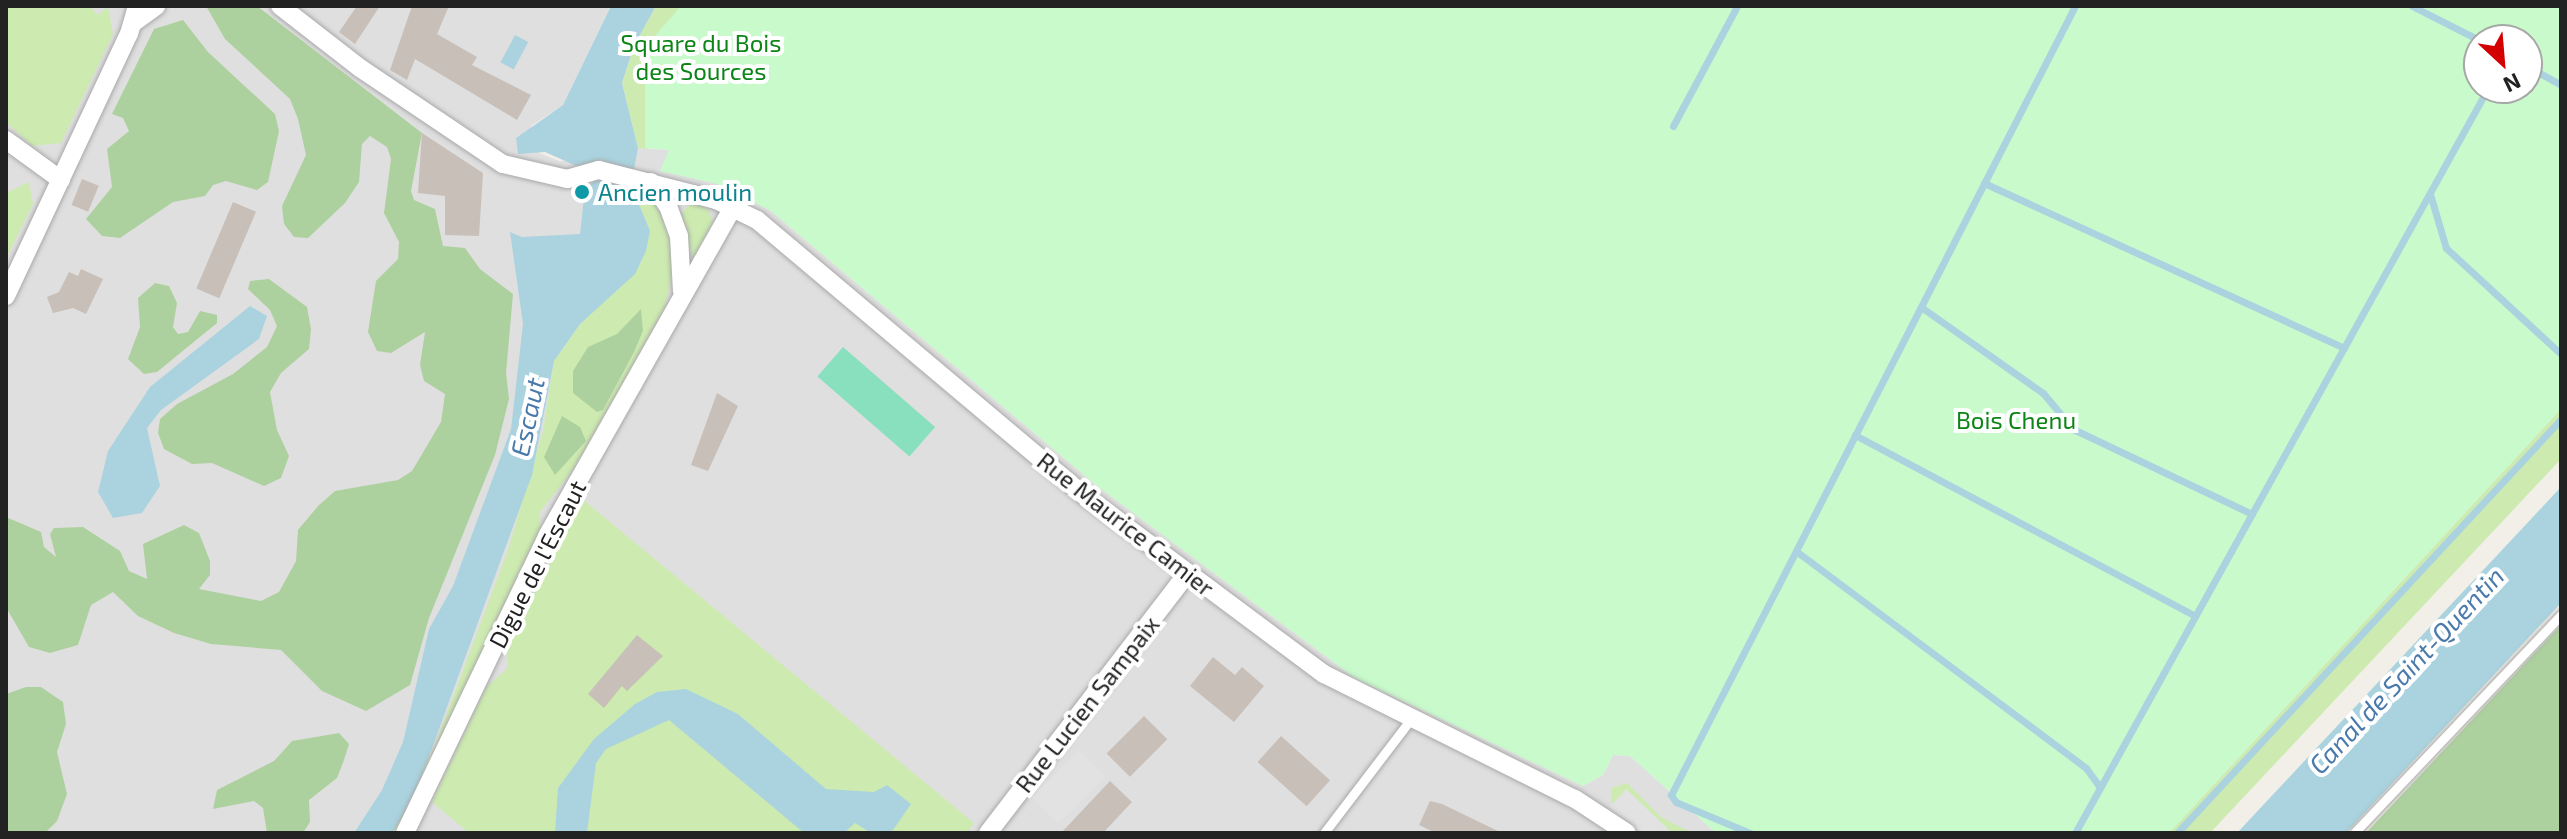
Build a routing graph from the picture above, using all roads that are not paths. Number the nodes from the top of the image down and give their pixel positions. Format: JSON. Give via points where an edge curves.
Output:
{"nodes":[{"id":1,"x":156,"y":6,"type":"edge"},
{"id":2,"x":280,"y":6,"type":"edge"},
{"id":3,"x":135,"y":14,"type":"edge"},
{"id":4,"x":6,"y":140,"type":"edge"},
{"id":5,"x":61,"y":180,"type":"junction"},
{"id":6,"x":642,"y":180,"type":"junction"},
{"id":7,"x":733,"y":207,"type":"junction"},
{"id":8,"x":6,"y":296,"type":"edge"},
{"id":9,"x":681,"y":300,"type":"junction"},
{"id":10,"x":1187,"y":574,"type":"junction"},
{"id":11,"x":2561,"y":615,"type":"edge"},
{"id":12,"x":1410,"y":720,"type":"junction"},
{"id":13,"x":405,"y":833,"type":"edge"},
{"id":14,"x":988,"y":833,"type":"edge"},
{"id":15,"x":1324,"y":833,"type":"edge"},
{"id":16,"x":1627,"y":833,"type":"edge"},
{"id":17,"x":2354,"y":833,"type":"edge"}],
"edges":[{"from":1,"to":3,"type":"street"},
{"from":2,"to":6,"type":"street","name":"Rue Maurice Camier","via":[[360,68],[503,164],[544,176],[583,176],[599,170]]},
{"from":3,"to":5,"type":"street"},
{"from":4,"to":5,"type":"street"},
{"from":5,"to":8,"type":"street"},
{"from":6,"to":7,"type":"street","name":"Rue Maurice Camier"},
{"from":6,"to":9,"type":"street","name":"Digue de l'Escaut","via":[[668,206],[679,236],[685,268]]},
{"from":7,"to":9,"type":"street","name":"Digue de l'Escaut"},
{"from":7,"to":10,"type":"street","name":"Rue Maurice Camier","via":[[835,283],[1076,489]]},
{"from":9,"to":13,"type":"street","name":"Digue de l'Escaut","via":[[541,548]]},
{"from":10,"to":12,"type":"street","name":"Rue Maurice Camier","via":[[1324,674]]},
{"from":10,"to":14,"type":"street","name":"Rue Lucien Sampaix"},
{"from":11,"to":17,"type":"lane"},
{"from":12,"to":15,"type":"lane"},
{"from":12,"to":16,"type":"street","name":"Rue Maurice Camier","via":[[1567,795]]}]}
